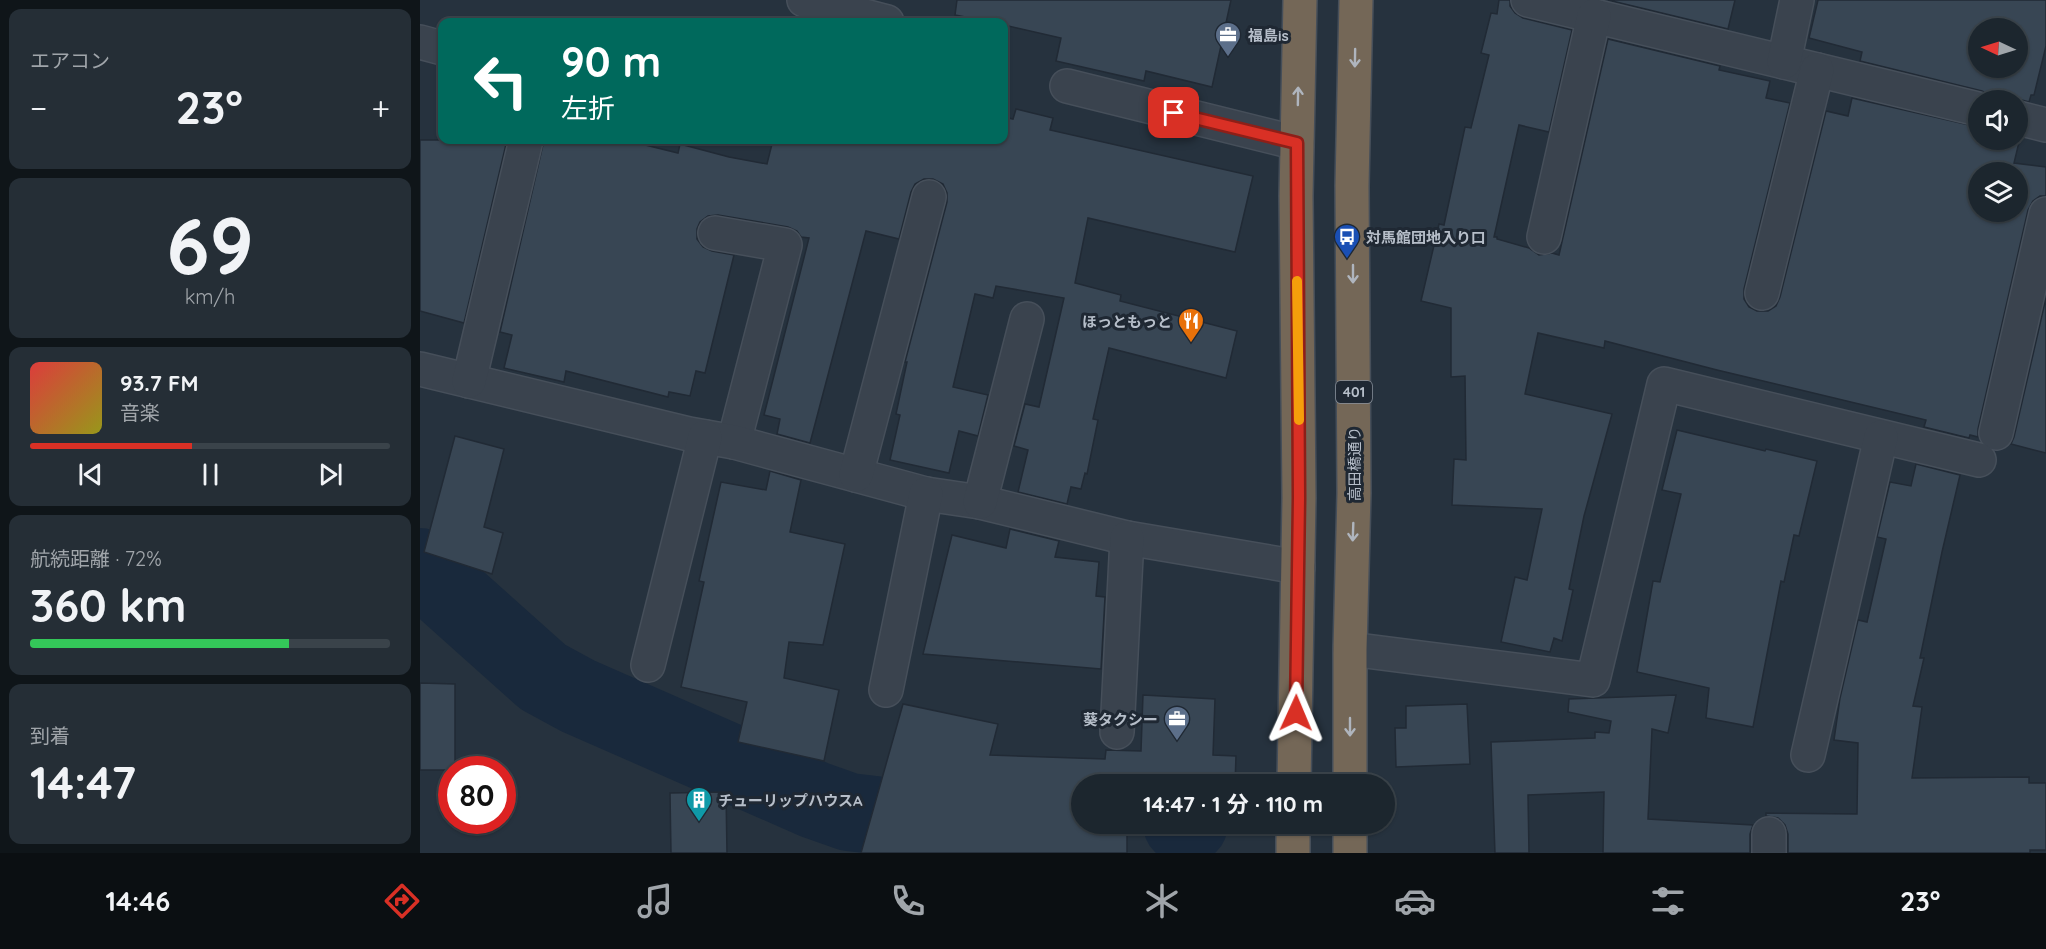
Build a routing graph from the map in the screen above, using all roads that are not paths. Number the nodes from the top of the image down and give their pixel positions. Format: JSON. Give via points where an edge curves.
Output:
{"nodes":[{"id":1,"x":804,"y":0,"type":"edge"},
{"id":2,"x":1300,"y":0,"type":"edge"},
{"id":3,"x":1356,"y":0,"type":"edge"},
{"id":4,"x":1528,"y":0,"type":"edge"},
{"id":5,"x":1797,"y":0,"type":"edge"},
{"id":6,"x":1594,"y":16,"type":"junction"},
{"id":7,"x":872,"y":18,"type":"edge"},
{"id":8,"x":420,"y":42,"type":"edge"},
{"id":9,"x":438,"y":47,"type":"edge"},
{"id":10,"x":1784,"y":62,"type":"junction"},
{"id":11,"x":1817,"y":70,"type":"junction"},
{"id":12,"x":1067,"y":86,"type":"dead end"},
{"id":13,"x":1968,"y":107,"type":"edge"},
{"id":14,"x":2028,"y":120,"type":"edge"},
{"id":15,"x":2046,"y":125,"type":"edge"},
{"id":16,"x":1297,"y":143,"type":"junction"},
{"id":17,"x":525,"y":144,"type":"edge"},
{"id":18,"x":929,"y":197,"type":"dead end"},
{"id":19,"x":2046,"y":214,"type":"edge"},
{"id":20,"x":715,"y":234,"type":"dead end"},
{"id":21,"x":1544,"y":237,"type":"dead end"},
{"id":22,"x":1762,"y":293,"type":"dead end"},
{"id":23,"x":1027,"y":319,"type":"dead end"},
{"id":24,"x":420,"y":369,"type":"edge"},
{"id":25,"x":469,"y":381,"type":"junction"},
{"id":26,"x":1881,"y":437,"type":"junction"},
{"id":27,"x":720,"y":439,"type":"junction"},
{"id":28,"x":856,"y":476,"type":"junction"},
{"id":29,"x":926,"y":494,"type":"junction"},
{"id":30,"x":980,"y":502,"type":"junction"},
{"id":31,"x":1127,"y":538,"type":"junction"},
{"id":32,"x":1298,"y":567,"type":"junction"},
{"id":33,"x":1350,"y":649,"type":"junction"},
{"id":34,"x":648,"y":665,"type":"dead end"},
{"id":35,"x":886,"y":690,"type":"dead end"},
{"id":36,"x":1117,"y":732,"type":"dead end"},
{"id":37,"x":1809,"y":755,"type":"dead end"},
{"id":38,"x":1294,"y":774,"type":"edge"},
{"id":39,"x":1350,"y":774,"type":"edge"},
{"id":40,"x":1293,"y":834,"type":"edge"},
{"id":41,"x":1350,"y":834,"type":"edge"},
{"id":42,"x":1293,"y":853,"type":"edge"},
{"id":43,"x":1350,"y":853,"type":"edge"}],
"edges":[{"from":1,"to":7,"type":"street"},
{"from":16,"to":2,"type":"highway","one_way":true},
{"from":3,"to":33,"type":"highway","name":"高田橋通り","number":"401","one_way":true},
{"from":4,"to":6,"type":"street"},
{"from":5,"to":10,"type":"street"},
{"from":6,"to":10,"type":"street"},
{"from":6,"to":21,"type":"street"},
{"from":8,"to":9,"type":"street"},
{"from":10,"to":11,"type":"street"},
{"from":11,"to":13,"type":"street"},
{"from":11,"to":22,"type":"street"},
{"from":12,"to":16,"type":"street"},
{"from":14,"to":15,"type":"street"},
{"from":16,"to":32,"type":"highway"},
{"from":17,"to":25,"type":"street"},
{"from":18,"to":28,"type":"street"},
{"from":19,"to":26,"type":"street","via":[[1988,446]]},
{"from":20,"to":27,"type":"street","via":[[785,245]]},
{"from":23,"to":30,"type":"street"},
{"from":24,"to":25,"type":"street"},
{"from":25,"to":27,"type":"street"},
{"from":26,"to":33,"type":"street","via":[[1664,384],[1593,680]]},
{"from":26,"to":37,"type":"street"},
{"from":27,"to":28,"type":"street"},
{"from":27,"to":34,"type":"street"},
{"from":28,"to":29,"type":"street"},
{"from":29,"to":30,"type":"street"},
{"from":29,"to":35,"type":"street"},
{"from":30,"to":31,"type":"street"},
{"from":31,"to":32,"type":"street"},
{"from":31,"to":36,"type":"street"},
{"from":32,"to":38,"type":"highway"},
{"from":33,"to":39,"type":"highway","name":"高田橋通り","number":"401","one_way":true},
{"from":40,"to":42,"type":"highway"},
{"from":41,"to":43,"type":"highway"}]}
